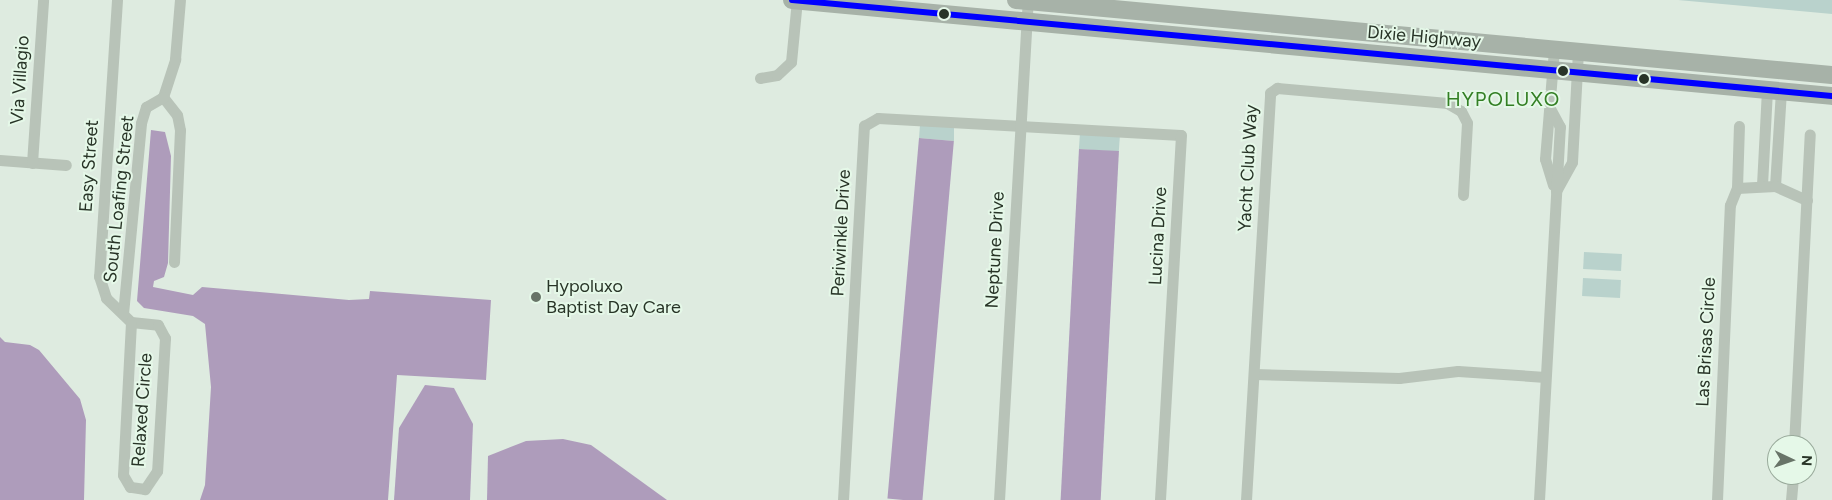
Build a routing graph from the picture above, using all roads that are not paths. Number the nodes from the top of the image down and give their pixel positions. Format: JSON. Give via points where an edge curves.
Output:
{"nodes":[{"id":1,"x":42,"y":0,"type":"edge"},
{"id":2,"x":117,"y":0,"type":"edge"},
{"id":3,"x":180,"y":0,"type":"edge"},
{"id":4,"x":792,"y":0,"type":"edge"},
{"id":5,"x":797,"y":0,"type":"edge"},
{"id":6,"x":1022,"y":1,"type":"edge"},
{"id":7,"x":1027,"y":22,"type":"junction"},
{"id":8,"x":1554,"y":49,"type":"junction"},
{"id":9,"x":1578,"y":51,"type":"junction"},
{"id":10,"x":1552,"y":70,"type":"junction"},
{"id":11,"x":1577,"y":72,"type":"junction"},
{"id":12,"x":1832,"y":75,"type":"edge"},
{"id":13,"x":760,"y":78,"type":"dead end"},
{"id":14,"x":1774,"y":90,"type":"junction"},
{"id":15,"x":1832,"y":96,"type":"edge"},
{"id":16,"x":163,"y":97,"type":"junction"},
{"id":17,"x":1551,"y":110,"type":"junction"},
{"id":18,"x":1020,"y":125,"type":"junction"},
{"id":19,"x":1739,"y":126,"type":"dead end"},
{"id":20,"x":1810,"y":134,"type":"dead end"},
{"id":21,"x":1546,"y":137,"type":"junction"},
{"id":22,"x":1559,"y":139,"type":"junction"},
{"id":23,"x":1574,"y":141,"type":"junction"},
{"id":24,"x":0,"y":160,"type":"edge"},
{"id":25,"x":32,"y":163,"type":"junction"},
{"id":26,"x":66,"y":165,"type":"dead end"},
{"id":27,"x":1762,"y":185,"type":"junction"},
{"id":28,"x":1776,"y":186,"type":"junction"},
{"id":29,"x":1737,"y":188,"type":"junction"},
{"id":30,"x":1556,"y":191,"type":"junction"},
{"id":31,"x":1463,"y":195,"type":"dead end"},
{"id":32,"x":1807,"y":200,"type":"junction"},
{"id":33,"x":174,"y":262,"type":"dead end"},
{"id":34,"x":127,"y":318,"type":"junction"},
{"id":35,"x":1254,"y":374,"type":"junction"},
{"id":36,"x":1545,"y":377,"type":"junction"},
{"id":37,"x":1795,"y":435,"type":"edge"},
{"id":38,"x":1792,"y":485,"type":"edge"},
{"id":39,"x":842,"y":500,"type":"edge"},
{"id":40,"x":999,"y":500,"type":"edge"},
{"id":41,"x":1160,"y":500,"type":"edge"},
{"id":42,"x":1246,"y":500,"type":"edge"},
{"id":43,"x":1539,"y":500,"type":"edge"},
{"id":44,"x":1717,"y":500,"type":"edge"},
{"id":45,"x":1791,"y":500,"type":"edge"}],
"edges":[{"from":1,"to":25,"type":"street","name":"Via Villagio"},
{"from":2,"to":34,"type":"street","name":"Easy Street","via":[[99,276],[106,298]]},
{"from":3,"to":16,"type":"street","via":[[175,59]]},
{"from":4,"to":5,"type":"main road","name":"Dixie Highway"},
{"from":5,"to":7,"type":"main road","name":"Dixie Highway"},
{"from":5,"to":13,"type":"street","via":[[791,62],[777,75]]},
{"from":6,"to":7,"type":"street","name":"Neptune Drive"},
{"from":6,"to":8,"type":"main road","name":"Dixie Highway"},
{"from":7,"to":10,"type":"main road","name":"Dixie Highway"},
{"from":7,"to":18,"type":"street","name":"Neptune Drive"},
{"from":8,"to":9,"type":"main road","name":"Dixie Highway"},
{"from":8,"to":10,"type":"street"},
{"from":9,"to":11,"type":"street"},
{"from":9,"to":12,"type":"main road","name":"Dixie Highway"},
{"from":10,"to":11,"type":"main road","name":"Dixie Highway"},
{"from":10,"to":17,"type":"street"},
{"from":11,"to":14,"type":"main road","name":"Dixie Highway"},
{"from":11,"to":23,"type":"street"},
{"from":14,"to":15,"type":"main road","name":"Dixie Highway"},
{"from":14,"to":27,"type":"street"},
{"from":14,"to":28,"type":"street"},
{"from":16,"to":33,"type":"street","via":[[177,114],[180,130]]},
{"from":16,"to":34,"type":"street","name":"South Loafing Street","via":[[146,107],[141,123]]},
{"from":17,"to":21,"type":"street"},
{"from":17,"to":22,"type":"street","via":[[1558,119]]},
{"from":18,"to":39,"type":"street","name":"Periwinkle Drive","via":[[878,118],[864,126]]},
{"from":18,"to":40,"type":"street","name":"Neptune Drive"},
{"from":18,"to":41,"type":"street","name":"Lucina Drive","via":[[1181,135]]},
{"from":19,"to":29,"type":"street","name":"Las Brisas Circle"},
{"from":20,"to":32,"type":"street"},
{"from":21,"to":22,"type":"street"},
{"from":21,"to":30,"type":"street","via":[[1545,158]]},
{"from":22,"to":23,"type":"street"},
{"from":22,"to":30,"type":"street"},
{"from":23,"to":30,"type":"street","via":[[1572,162]]},
{"from":24,"to":25,"type":"street"},
{"from":25,"to":26,"type":"street"},
{"from":27,"to":28,"type":"street"},
{"from":27,"to":29,"type":"street"},
{"from":28,"to":32,"type":"street"},
{"from":29,"to":44,"type":"street","name":"Las Brisas Circle","via":[[1730,205]]},
{"from":30,"to":36,"type":"street"},
{"from":31,"to":35,"type":"street","name":"Yacht Club Way","via":[[1467,122],[1461,111],[1447,103],[1277,88],[1270,93]]},
{"from":32,"to":37,"type":"street"},
{"from":34,"to":34,"type":"street","name":"Relaxed Circle","via":[[123,475],[130,487],[145,489],[157,471],[165,338],[158,325]]},
{"from":35,"to":36,"type":"street","via":[[1399,378],[1458,371]]},
{"from":35,"to":42,"type":"street","name":"Yacht Club Way"},
{"from":36,"to":43,"type":"street"},
{"from":38,"to":45,"type":"street"}]}
